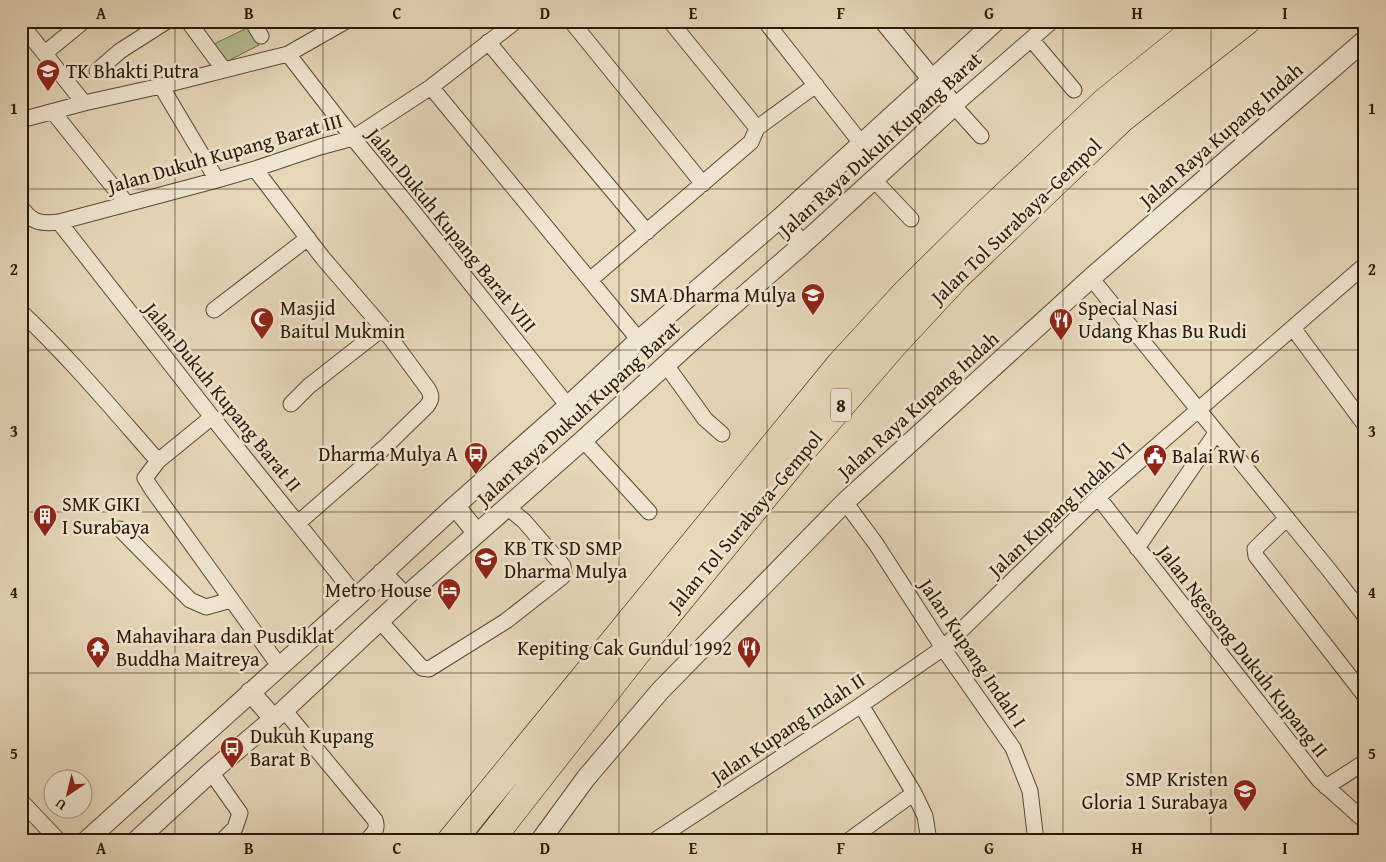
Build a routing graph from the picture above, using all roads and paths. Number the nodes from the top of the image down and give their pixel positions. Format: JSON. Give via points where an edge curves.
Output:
{"nodes":[{"id":1,"x":84,"y":21,"type":"edge"},
{"id":2,"x":167,"y":21,"type":"edge"},
{"id":3,"x":188,"y":21,"type":"edge"},
{"id":4,"x":252,"y":21,"type":"edge"},
{"id":5,"x":346,"y":21,"type":"edge"},
{"id":6,"x":516,"y":21,"type":"edge"},
{"id":7,"x":571,"y":21,"type":"edge"},
{"id":8,"x":670,"y":21,"type":"edge"},
{"id":9,"x":765,"y":21,"type":"edge"},
{"id":10,"x":884,"y":21,"type":"edge"},
{"id":11,"x":996,"y":21,"type":"edge"},
{"id":12,"x":1052,"y":21,"type":"edge"},
{"id":13,"x":1206,"y":21,"type":"edge"},
{"id":14,"x":1246,"y":21,"type":"edge"},
{"id":15,"x":21,"y":24,"type":"edge"},
{"id":16,"x":261,"y":36,"type":"dead end"},
{"id":17,"x":1032,"y":39,"type":"junction"},
{"id":18,"x":1365,"y":40,"type":"edge"},
{"id":19,"x":488,"y":42,"type":"junction"},
{"id":20,"x":45,"y":53,"type":"junction"},
{"id":21,"x":288,"y":54,"type":"junction"},
{"id":22,"x":224,"y":70,"type":"junction"},
{"id":23,"x":97,"y":71,"type":"dead end"},
{"id":24,"x":930,"y":79,"type":"junction"},
{"id":25,"x":816,"y":84,"type":"junction"},
{"id":26,"x":161,"y":86,"type":"junction"},
{"id":27,"x":431,"y":87,"type":"junction"},
{"id":28,"x":1074,"y":90,"type":"dead end"},
{"id":29,"x":84,"y":103,"type":"junction"},
{"id":30,"x":954,"y":106,"type":"junction"},
{"id":31,"x":53,"y":112,"type":"junction"},
{"id":32,"x":21,"y":120,"type":"edge"},
{"id":33,"x":754,"y":135,"type":"junction"},
{"id":34,"x":981,"y":136,"type":"dead end"},
{"id":35,"x":352,"y":138,"type":"junction"},
{"id":36,"x":861,"y":143,"type":"junction"},
{"id":37,"x":256,"y":169,"type":"junction"},
{"id":38,"x":216,"y":180,"type":"junction"},
{"id":39,"x":874,"y":180,"type":"junction"},
{"id":40,"x":703,"y":184,"type":"junction"},
{"id":41,"x":127,"y":204,"type":"junction"},
{"id":42,"x":21,"y":207,"type":"edge"},
{"id":43,"x":780,"y":218,"type":"junction"},
{"id":44,"x":911,"y":220,"type":"dead end"},
{"id":45,"x":59,"y":222,"type":"junction"},
{"id":46,"x":647,"y":232,"type":"junction"},
{"id":47,"x":308,"y":238,"type":"junction"},
{"id":48,"x":802,"y":246,"type":"junction"},
{"id":49,"x":1365,"y":265,"type":"edge"},
{"id":50,"x":1091,"y":278,"type":"junction"},
{"id":51,"x":590,"y":280,"type":"junction"},
{"id":52,"x":214,"y":310,"type":"dead end"},
{"id":53,"x":21,"y":312,"type":"edge"},
{"id":54,"x":383,"y":328,"type":"junction"},
{"id":55,"x":1293,"y":328,"type":"junction"},
{"id":56,"x":639,"y":340,"type":"junction"},
{"id":57,"x":666,"y":365,"type":"junction"},
{"id":58,"x":291,"y":404,"type":"dead end"},
{"id":59,"x":568,"y":406,"type":"junction"},
{"id":60,"x":1199,"y":410,"type":"junction"},
{"id":61,"x":212,"y":417,"type":"junction"},
{"id":62,"x":1365,"y":425,"type":"edge"},
{"id":63,"x":1216,"y":433,"type":"junction"},
{"id":64,"x":722,"y":434,"type":"dead end"},
{"id":65,"x":583,"y":440,"type":"junction"},
{"id":66,"x":158,"y":462,"type":"junction"},
{"id":67,"x":1098,"y":497,"type":"junction"},
{"id":68,"x":845,"y":502,"type":"junction"},
{"id":69,"x":455,"y":506,"type":"junction"},
{"id":70,"x":508,"y":507,"type":"junction"},
{"id":71,"x":649,"y":512,"type":"dead end"},
{"id":72,"x":1287,"y":518,"type":"junction"},
{"id":73,"x":298,"y":523,"type":"junction"},
{"id":74,"x":120,"y":529,"type":"dead end"},
{"id":75,"x":477,"y":533,"type":"junction"},
{"id":76,"x":1136,"y":548,"type":"junction"},
{"id":77,"x":382,"y":573,"type":"junction"},
{"id":78,"x":357,"y":597,"type":"junction"},
{"id":79,"x":405,"y":597,"type":"junction"},
{"id":80,"x":231,"y":600,"type":"junction"},
{"id":81,"x":1365,"y":616,"type":"edge"},
{"id":82,"x":379,"y":620,"type":"junction"},
{"id":83,"x":944,"y":648,"type":"junction"},
{"id":84,"x":280,"y":667,"type":"junction"},
{"id":85,"x":250,"y":692,"type":"junction"},
{"id":86,"x":1365,"y":696,"type":"edge"},
{"id":87,"x":861,"y":705,"type":"junction"},
{"id":88,"x":279,"y":714,"type":"junction"},
{"id":89,"x":1365,"y":762,"type":"edge"},
{"id":90,"x":212,"y":772,"type":"junction"},
{"id":91,"x":1326,"y":787,"type":"junction"},
{"id":92,"x":914,"y":793,"type":"junction"},
{"id":93,"x":21,"y":800,"type":"edge"},
{"id":94,"x":1365,"y":821,"type":"edge"},
{"id":95,"x":58,"y":841,"type":"edge"},
{"id":96,"x":86,"y":841,"type":"edge"},
{"id":97,"x":136,"y":841,"type":"edge"},
{"id":98,"x":222,"y":841,"type":"edge"},
{"id":99,"x":366,"y":841,"type":"edge"},
{"id":100,"x":451,"y":841,"type":"edge"},
{"id":101,"x":489,"y":841,"type":"edge"},
{"id":102,"x":540,"y":841,"type":"edge"},
{"id":103,"x":654,"y":841,"type":"edge"},
{"id":104,"x":848,"y":841,"type":"edge"},
{"id":105,"x":929,"y":841,"type":"edge"},
{"id":106,"x":1036,"y":841,"type":"edge"}],
"edges":[{"from":1,"to":20,"type":"street"},
{"from":2,"to":23,"type":"street","via":[[120,51]]},
{"from":3,"to":22,"type":"street"},
{"from":4,"to":16,"type":"street"},
{"from":5,"to":21,"type":"street"},
{"from":6,"to":19,"type":"street","name":"Jalan Dukuh Kupang Barat III"},
{"from":7,"to":40,"type":"street"},
{"from":8,"to":33,"type":"street"},
{"from":9,"to":25,"type":"street"},
{"from":10,"to":24,"type":"street"},
{"from":11,"to":24,"type":"street","name":"Jalan Raya Dukuh Kupang Barat"},
{"from":12,"to":17,"type":"street","name":"Jalan Raya Dukuh Kupang Barat"},
{"from":13,"to":100,"type":"highway","name":"Jalan Tol Surabaya–Gempol","number":"8","via":[[1105,102],[900,300],[834,373]]},
{"from":14,"to":101,"type":"highway","name":"Jalan Tol Surabaya–Gempol","number":"8","via":[[1122,118],[951,282],[803,450],[644,643]]},
{"from":15,"to":20,"type":"street"},
{"from":17,"to":28,"type":"street"},
{"from":17,"to":30,"type":"street","name":"Jalan Raya Dukuh Kupang Barat"},
{"from":18,"to":50,"type":"street","name":"Jalan Raya Kupang Indah"},
{"from":19,"to":27,"type":"street","name":"Jalan Dukuh Kupang Barat III"},
{"from":19,"to":46,"type":"street"},
{"from":20,"to":29,"type":"street"},
{"from":21,"to":22,"type":"street"},
{"from":21,"to":35,"type":"street","name":"Jalan Dukuh Kupang Barat VIII"},
{"from":22,"to":26,"type":"street"},
{"from":24,"to":30,"type":"street"},
{"from":24,"to":36,"type":"street","name":"Jalan Raya Dukuh Kupang Barat"},
{"from":25,"to":33,"type":"street"},
{"from":25,"to":36,"type":"street"},
{"from":26,"to":29,"type":"street"},
{"from":26,"to":38,"type":"street"},
{"from":27,"to":35,"type":"street","name":"Jalan Dukuh Kupang Barat III"},
{"from":27,"to":51,"type":"street"},
{"from":29,"to":31,"type":"street"},
{"from":30,"to":34,"type":"street"},
{"from":30,"to":39,"type":"street","name":"Jalan Raya Dukuh Kupang Barat"},
{"from":31,"to":32,"type":"street"},
{"from":31,"to":41,"type":"street"},
{"from":33,"to":40,"type":"street"},
{"from":35,"to":37,"type":"street","name":"Jalan Dukuh Kupang Barat III"},
{"from":35,"to":59,"type":"street","name":"Jalan Dukuh Kupang Barat VIII"},
{"from":36,"to":43,"type":"street","name":"Jalan Raya Dukuh Kupang Barat"},
{"from":37,"to":38,"type":"street","name":"Jalan Dukuh Kupang Barat III"},
{"from":37,"to":47,"type":"street"},
{"from":38,"to":41,"type":"street","name":"Jalan Dukuh Kupang Barat III"},
{"from":39,"to":44,"type":"street"},
{"from":39,"to":48,"type":"street","name":"Jalan Raya Dukuh Kupang Barat"},
{"from":40,"to":46,"type":"street"},
{"from":41,"to":45,"type":"street","name":"Jalan Dukuh Kupang Barat III"},
{"from":42,"to":45,"type":"street","via":[[43,224]]},
{"from":43,"to":48,"type":"street"},
{"from":43,"to":56,"type":"street","name":"Jalan Raya Dukuh Kupang Barat"},
{"from":45,"to":61,"type":"street","name":"Jalan Dukuh Kupang Barat II"},
{"from":46,"to":51,"type":"street"},
{"from":47,"to":52,"type":"street"},
{"from":47,"to":54,"type":"street"},
{"from":48,"to":57,"type":"street","name":"Jalan Raya Dukuh Kupang Barat"},
{"from":49,"to":55,"type":"street","name":"Jalan Kupang Indah VI"},
{"from":50,"to":60,"type":"street"},
{"from":50,"to":68,"type":"street","name":"Jalan Raya Kupang Indah"},
{"from":51,"to":56,"type":"street"},
{"from":53,"to":66,"type":"street","via":[[41,330]]},
{"from":54,"to":58,"type":"street"},
{"from":54,"to":73,"type":"street","via":[[428,389],[431,400],[385,447]]},
{"from":55,"to":60,"type":"street","name":"Jalan Kupang Indah VI"},
{"from":55,"to":62,"type":"street"},
{"from":56,"to":59,"type":"street","name":"Jalan Raya Dukuh Kupang Barat"},
{"from":57,"to":64,"type":"street","via":[[705,419]]},
{"from":57,"to":65,"type":"street","name":"Jalan Raya Dukuh Kupang Barat"},
{"from":59,"to":69,"type":"street","name":"Jalan Raya Dukuh Kupang Barat"},
{"from":60,"to":63,"type":"street"},
{"from":60,"to":67,"type":"street","name":"Jalan Kupang Indah VI"},
{"from":61,"to":66,"type":"street"},
{"from":61,"to":73,"type":"street","name":"Jalan Dukuh Kupang Barat II"},
{"from":63,"to":72,"type":"street"},
{"from":63,"to":76,"type":"street"},
{"from":65,"to":70,"type":"street","name":"Jalan Raya Dukuh Kupang Barat"},
{"from":65,"to":71,"type":"street"},
{"from":66,"to":80,"type":"street","via":[[145,475],[146,482]]},
{"from":67,"to":76,"type":"street","name":"Jalan Ngesong Dukuh Kupang II"},
{"from":67,"to":83,"type":"street","name":"Jalan Kupang Indah VI"},
{"from":68,"to":83,"type":"street","name":"Jalan Kupang Indah I"},
{"from":68,"to":102,"type":"street","name":"Jalan Raya Kupang Indah","via":[[660,691],[586,778]]},
{"from":69,"to":75,"type":"street"},
{"from":69,"to":77,"type":"street","name":"Jalan Raya Dukuh Kupang Barat"},
{"from":70,"to":75,"type":"street","name":"Jalan Raya Dukuh Kupang Barat"},
{"from":70,"to":82,"type":"street","via":[[563,566],[562,577],[506,621],[429,669],[422,668]]},
{"from":72,"to":81,"type":"street"},
{"from":72,"to":86,"type":"street","via":[[1255,549],[1256,556]]},
{"from":73,"to":78,"type":"street","name":"Jalan Dukuh Kupang Barat II"},
{"from":74,"to":80,"type":"street","via":[[190,600],[206,607]]},
{"from":75,"to":79,"type":"street","name":"Jalan Raya Dukuh Kupang Barat"},
{"from":76,"to":91,"type":"street","name":"Jalan Ngesong Dukuh Kupang II"},
{"from":77,"to":78,"type":"street","name":"Jalan Raya Dukuh Kupang Barat"},
{"from":77,"to":79,"type":"street"},
{"from":78,"to":84,"type":"street","name":"Jalan Raya Dukuh Kupang Barat"},
{"from":79,"to":82,"type":"street","name":"Jalan Raya Dukuh Kupang Barat"},
{"from":80,"to":84,"type":"street"},
{"from":82,"to":88,"type":"street","name":"Jalan Raya Dukuh Kupang Barat"},
{"from":83,"to":87,"type":"street","name":"Jalan Kupang Indah II"},
{"from":83,"to":106,"type":"street","name":"Jalan Kupang Indah I","via":[[1013,748],[1030,791]]},
{"from":84,"to":85,"type":"street","name":"Jalan Raya Dukuh Kupang Barat"},
{"from":85,"to":88,"type":"street"},
{"from":85,"to":96,"type":"street","name":"Jalan Raya Dukuh Kupang Barat"},
{"from":87,"to":92,"type":"street"},
{"from":87,"to":103,"type":"street","name":"Jalan Kupang Indah II"},
{"from":88,"to":90,"type":"street","name":"Jalan Raya Dukuh Kupang Barat"},
{"from":88,"to":99,"type":"street","via":[[375,820],[376,830]]},
{"from":89,"to":91,"type":"street"},
{"from":90,"to":97,"type":"street","name":"Jalan Raya Dukuh Kupang Barat"},
{"from":90,"to":98,"type":"street","via":[[240,813],[235,828]]},
{"from":91,"to":94,"type":"street","name":"Jalan Ngesong Dukuh Kupang II"},
{"from":92,"to":104,"type":"street"},
{"from":92,"to":105,"type":"street","via":[[925,816]]},
{"from":93,"to":95,"type":"street"}]}
